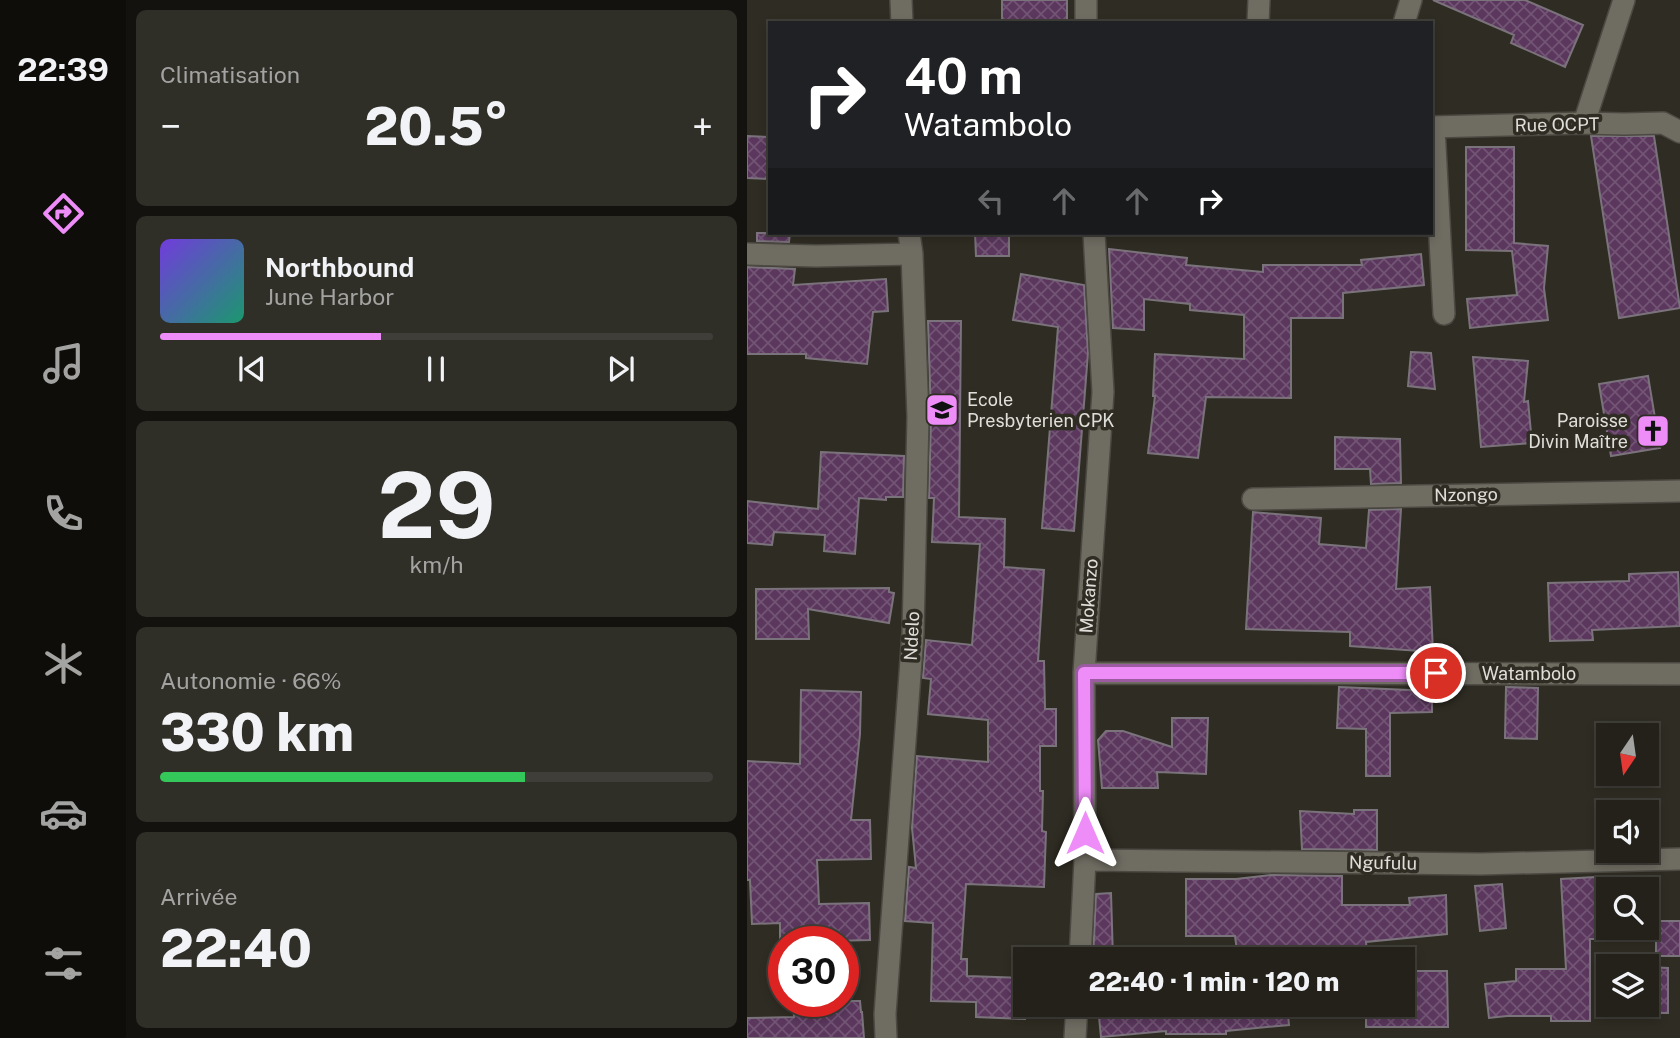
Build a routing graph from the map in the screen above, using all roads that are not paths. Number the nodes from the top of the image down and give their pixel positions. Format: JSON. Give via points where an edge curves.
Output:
{"nodes":[{"id":1,"x":901,"y":0,"type":"edge"},
{"id":2,"x":1086,"y":0,"type":"edge"},
{"id":3,"x":1259,"y":0,"type":"edge"},
{"id":4,"x":1411,"y":0,"type":"edge"},
{"id":5,"x":1624,"y":0,"type":"edge"},
{"id":6,"x":902,"y":21,"type":"edge"},
{"id":7,"x":1086,"y":21,"type":"edge"},
{"id":8,"x":1258,"y":21,"type":"edge"},
{"id":9,"x":1405,"y":21,"type":"edge"},
{"id":10,"x":1584,"y":123,"type":"junction"},
{"id":11,"x":1433,"y":127,"type":"edge"},
{"id":12,"x":1680,"y":132,"type":"edge"},
{"id":13,"x":1433,"y":143,"type":"edge"},
{"id":14,"x":1093,"y":235,"type":"edge"},
{"id":15,"x":911,"y":243,"type":"edge"},
{"id":16,"x":747,"y":254,"type":"edge"},
{"id":17,"x":1444,"y":314,"type":"dead end"},
{"id":18,"x":1680,"y":491,"type":"edge"},
{"id":19,"x":1253,"y":499,"type":"dead end"},
{"id":20,"x":1084,"y":673,"type":"junction"},
{"id":21,"x":1680,"y":674,"type":"edge"},
{"id":22,"x":1680,"y":859,"type":"edge"},
{"id":23,"x":1085,"y":860,"type":"junction"},
{"id":24,"x":1081,"y":947,"type":"edge"},
{"id":25,"x":1076,"y":1017,"type":"edge"},
{"id":26,"x":886,"y":1038,"type":"edge"},
{"id":27,"x":1075,"y":1038,"type":"edge"}],
"edges":[{"from":1,"to":6,"type":"street"},
{"from":2,"to":7,"type":"street"},
{"from":3,"to":8,"type":"street"},
{"from":4,"to":9,"type":"street"},
{"from":5,"to":10,"type":"street"},
{"from":10,"to":11,"type":"street","name":"Rue OCPT"},
{"from":10,"to":12,"type":"street","name":"Rue OCPT","via":[[1663,123]]},
{"from":13,"to":17,"type":"street"},
{"from":14,"to":20,"type":"street","name":"Mokanzo","via":[[1103,392]]},
{"from":15,"to":16,"type":"street","via":[[816,256]]},
{"from":15,"to":26,"type":"street","name":"Ndelo","via":[[918,417],[913,633]]},
{"from":18,"to":19,"type":"street","name":"Nzongo"},
{"from":20,"to":21,"type":"street","name":"Watambolo"},
{"from":20,"to":23,"type":"street","name":"Mokanzo"},
{"from":22,"to":23,"type":"street","name":"Ngufulu","via":[[1481,864]]},
{"from":23,"to":24,"type":"street","name":"Mokanzo"},
{"from":25,"to":27,"type":"street"}]}
